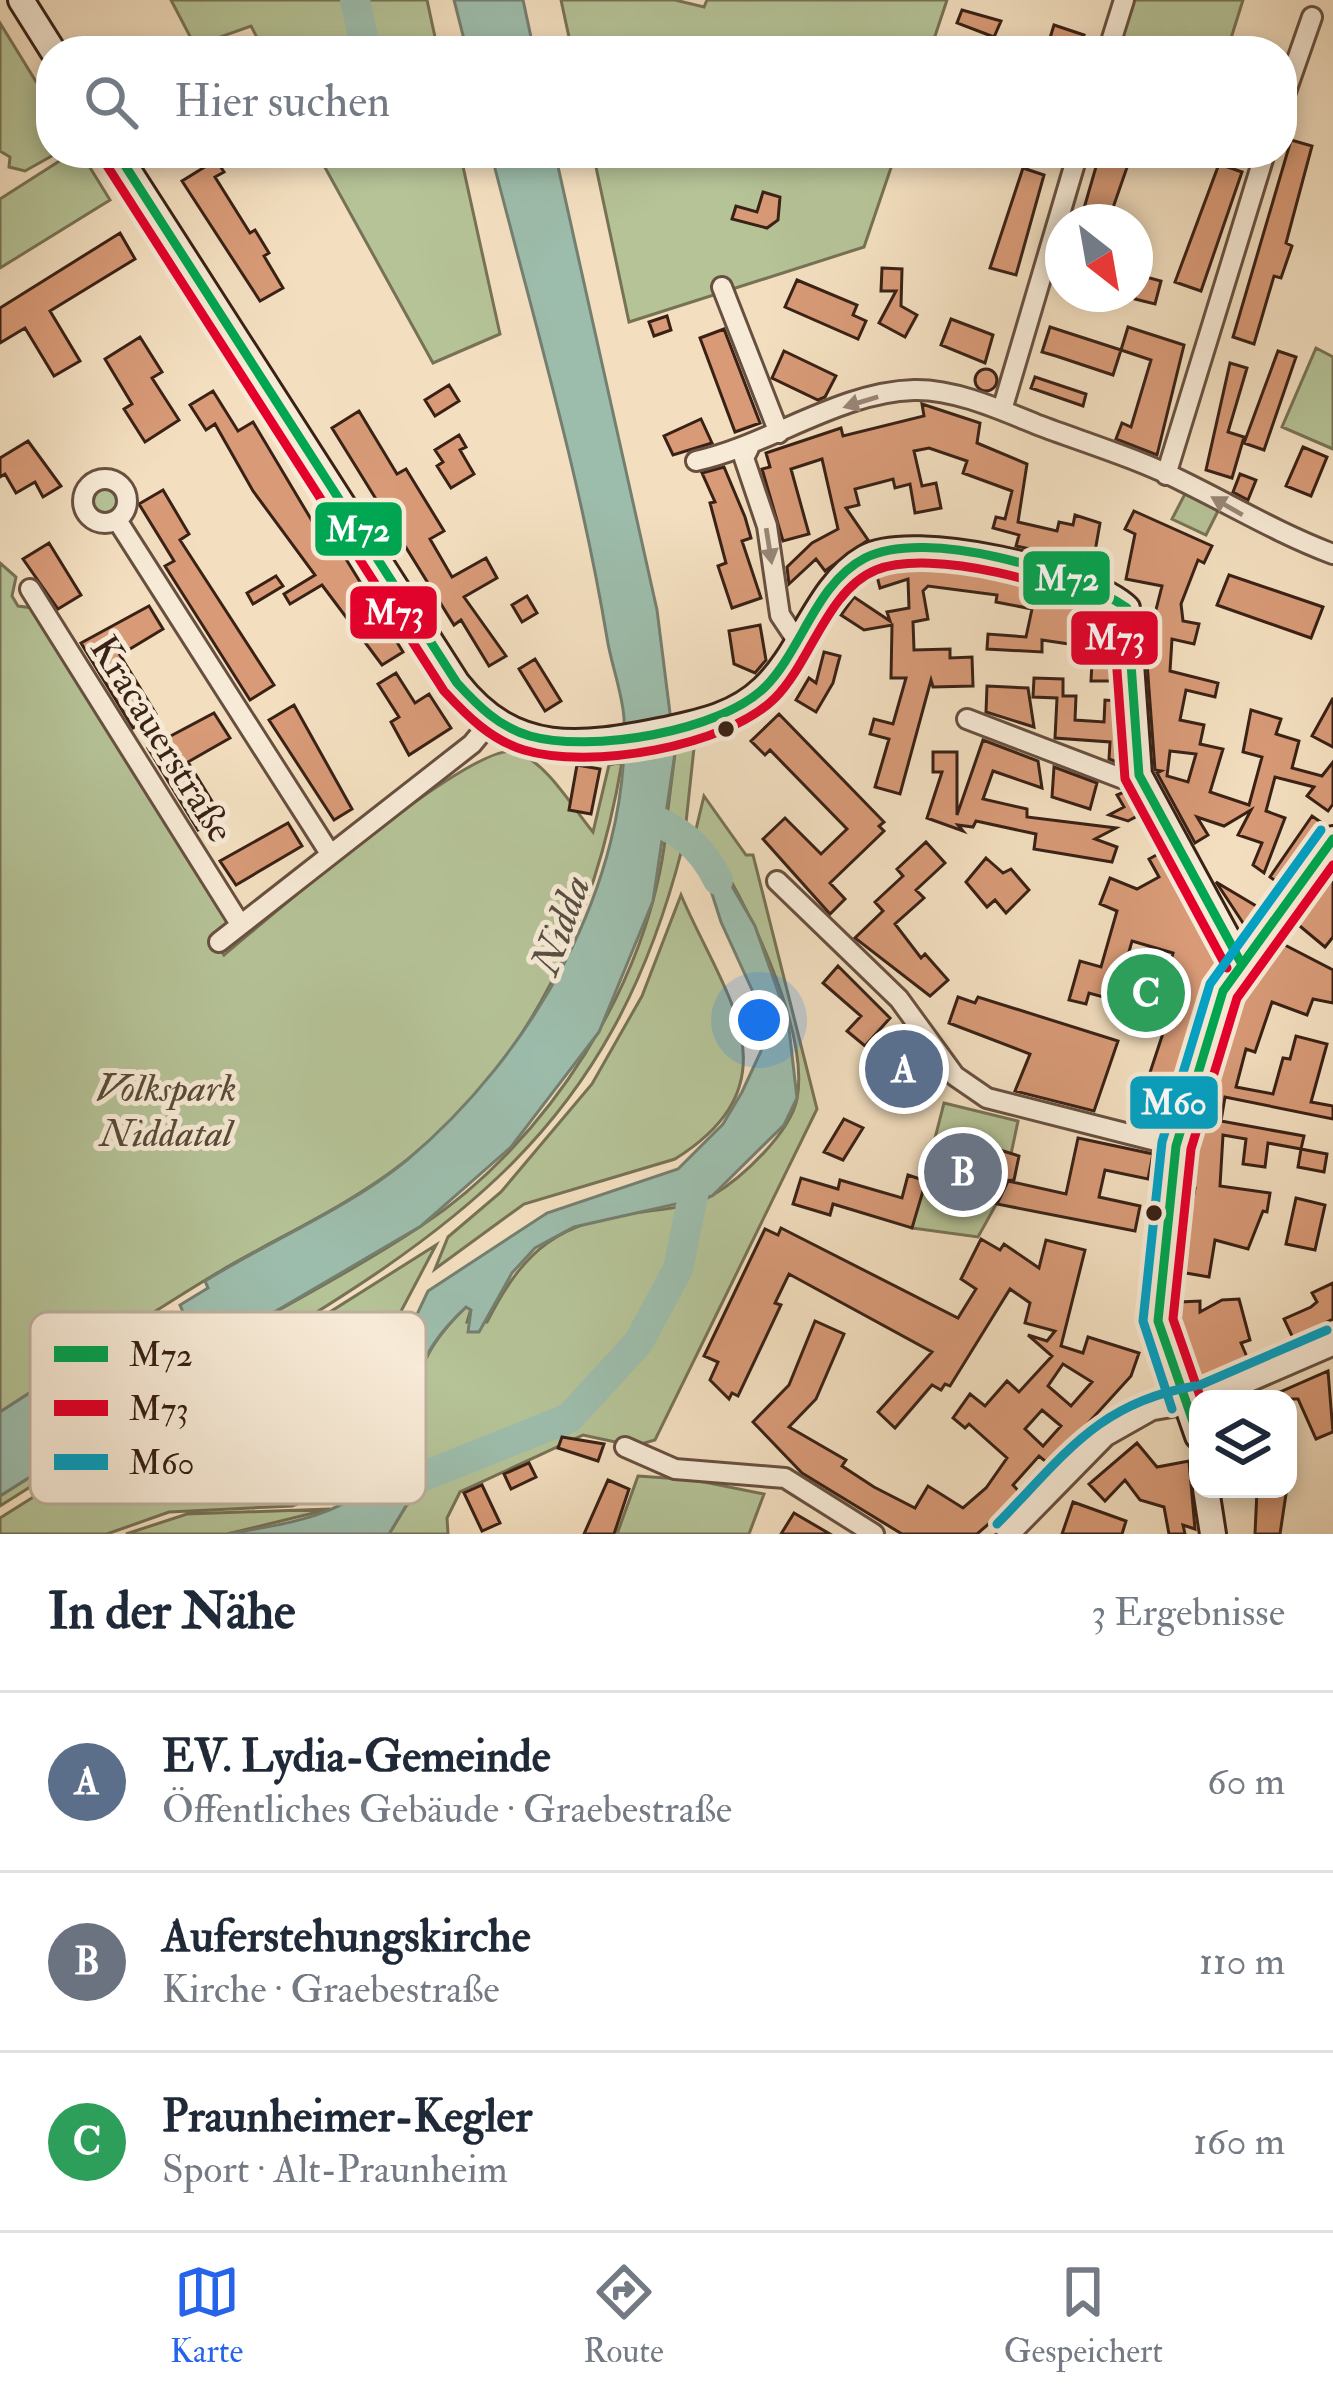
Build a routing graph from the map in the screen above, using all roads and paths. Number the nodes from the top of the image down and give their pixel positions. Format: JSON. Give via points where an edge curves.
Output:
{"nodes":[{"id":1,"x":21,"y":0,"type":"edge"},
{"id":2,"x":1124,"y":0,"type":"edge"},
{"id":3,"x":1312,"y":17,"type":"dead end"},
{"id":4,"x":44,"y":36,"type":"edge"},
{"id":5,"x":1113,"y":36,"type":"edge"},
{"id":6,"x":1297,"y":60,"type":"edge"},
{"id":7,"x":127,"y":168,"type":"edge"},
{"id":8,"x":1074,"y":168,"type":"edge"},
{"id":9,"x":1259,"y":168,"type":"edge"},
{"id":10,"x":722,"y":287,"type":"dead end"},
{"id":11,"x":1002,"y":410,"type":"junction"},
{"id":12,"x":779,"y":433,"type":"junction"},
{"id":13,"x":749,"y":448,"type":"junction"},
{"id":14,"x":696,"y":461,"type":"dead end"},
{"id":15,"x":1166,"y":475,"type":"junction"},
{"id":16,"x":117,"y":520,"type":"dead end"},
{"id":17,"x":1333,"y":554,"type":"edge"},
{"id":18,"x":30,"y":589,"type":"dead end"},
{"id":19,"x":798,"y":642,"type":"junction"},
{"id":20,"x":967,"y":718,"type":"dead end"},
{"id":21,"x":492,"y":720,"type":"junction"},
{"id":22,"x":1139,"y":776,"type":"junction"},
{"id":23,"x":1333,"y":839,"type":"edge"},
{"id":24,"x":329,"y":852,"type":"junction"},
{"id":25,"x":777,"y":881,"type":"dead end"},
{"id":26,"x":240,"y":924,"type":"junction"},
{"id":27,"x":219,"y":942,"type":"dead end"},
{"id":28,"x":1240,"y":962,"type":"junction"},
{"id":29,"x":1176,"y":1146,"type":"junction"},
{"id":30,"x":1333,"y":1344,"type":"edge"},
{"id":31,"x":1192,"y":1390,"type":"edge"},
{"id":32,"x":1223,"y":1390,"type":"edge"},
{"id":33,"x":1189,"y":1402,"type":"edge"},
{"id":34,"x":625,"y":1447,"type":"dead end"},
{"id":35,"x":1207,"y":1498,"type":"edge"},
{"id":36,"x":874,"y":1534,"type":"edge"},
{"id":37,"x":1008,"y":1534,"type":"edge"},
{"id":38,"x":1213,"y":1534,"type":"edge"}],
"edges":[{"from":1,"to":4,"type":"main road"},
{"from":2,"to":5,"type":"street"},
{"from":3,"to":6,"type":"street"},
{"from":7,"to":21,"type":"main road","via":[[457,683]]},
{"from":8,"to":11,"type":"street"},
{"from":9,"to":15,"type":"street"},
{"from":10,"to":12,"type":"street"},
{"from":11,"to":12,"type":"street","one_way":true,"via":[[915,390]]},
{"from":11,"to":15,"type":"street"},
{"from":12,"to":13,"type":"street"},
{"from":13,"to":14,"type":"street"},
{"from":13,"to":19,"type":"street","one_way":true,"via":[[744,458],[766,526],[780,614]]},
{"from":17,"to":15,"type":"street","one_way":true},
{"from":16,"to":24,"type":"street"},
{"from":18,"to":26,"type":"street","name":"Kracauerstraße"},
{"from":19,"to":21,"type":"main road","via":[[742,706],[687,725],[602,743],[535,738]]},
{"from":19,"to":22,"type":"main road","via":[[857,562],[887,550],[1003,562],[1090,583],[1127,608]]},
{"from":20,"to":22,"type":"street","via":[[1121,778]]},
{"from":21,"to":24,"type":"street","via":[[472,744]]},
{"from":22,"to":28,"type":"main road"},
{"from":23,"to":28,"type":"main road"},
{"from":24,"to":26,"type":"street"},
{"from":25,"to":29,"type":"street","via":[[899,999],[971,1088]]},
{"from":26,"to":27,"type":"street"},
{"from":28,"to":29,"type":"main road","via":[[1204,1045]]},
{"from":29,"to":31,"type":"main road","via":[[1158,1321]]},
{"from":30,"to":32,"type":"street"},
{"from":33,"to":37,"type":"street","via":[[1151,1409],[1105,1436]]},
{"from":34,"to":36,"type":"street","via":[[675,1469],[784,1478]]},
{"from":35,"to":38,"type":"main road"}]}
